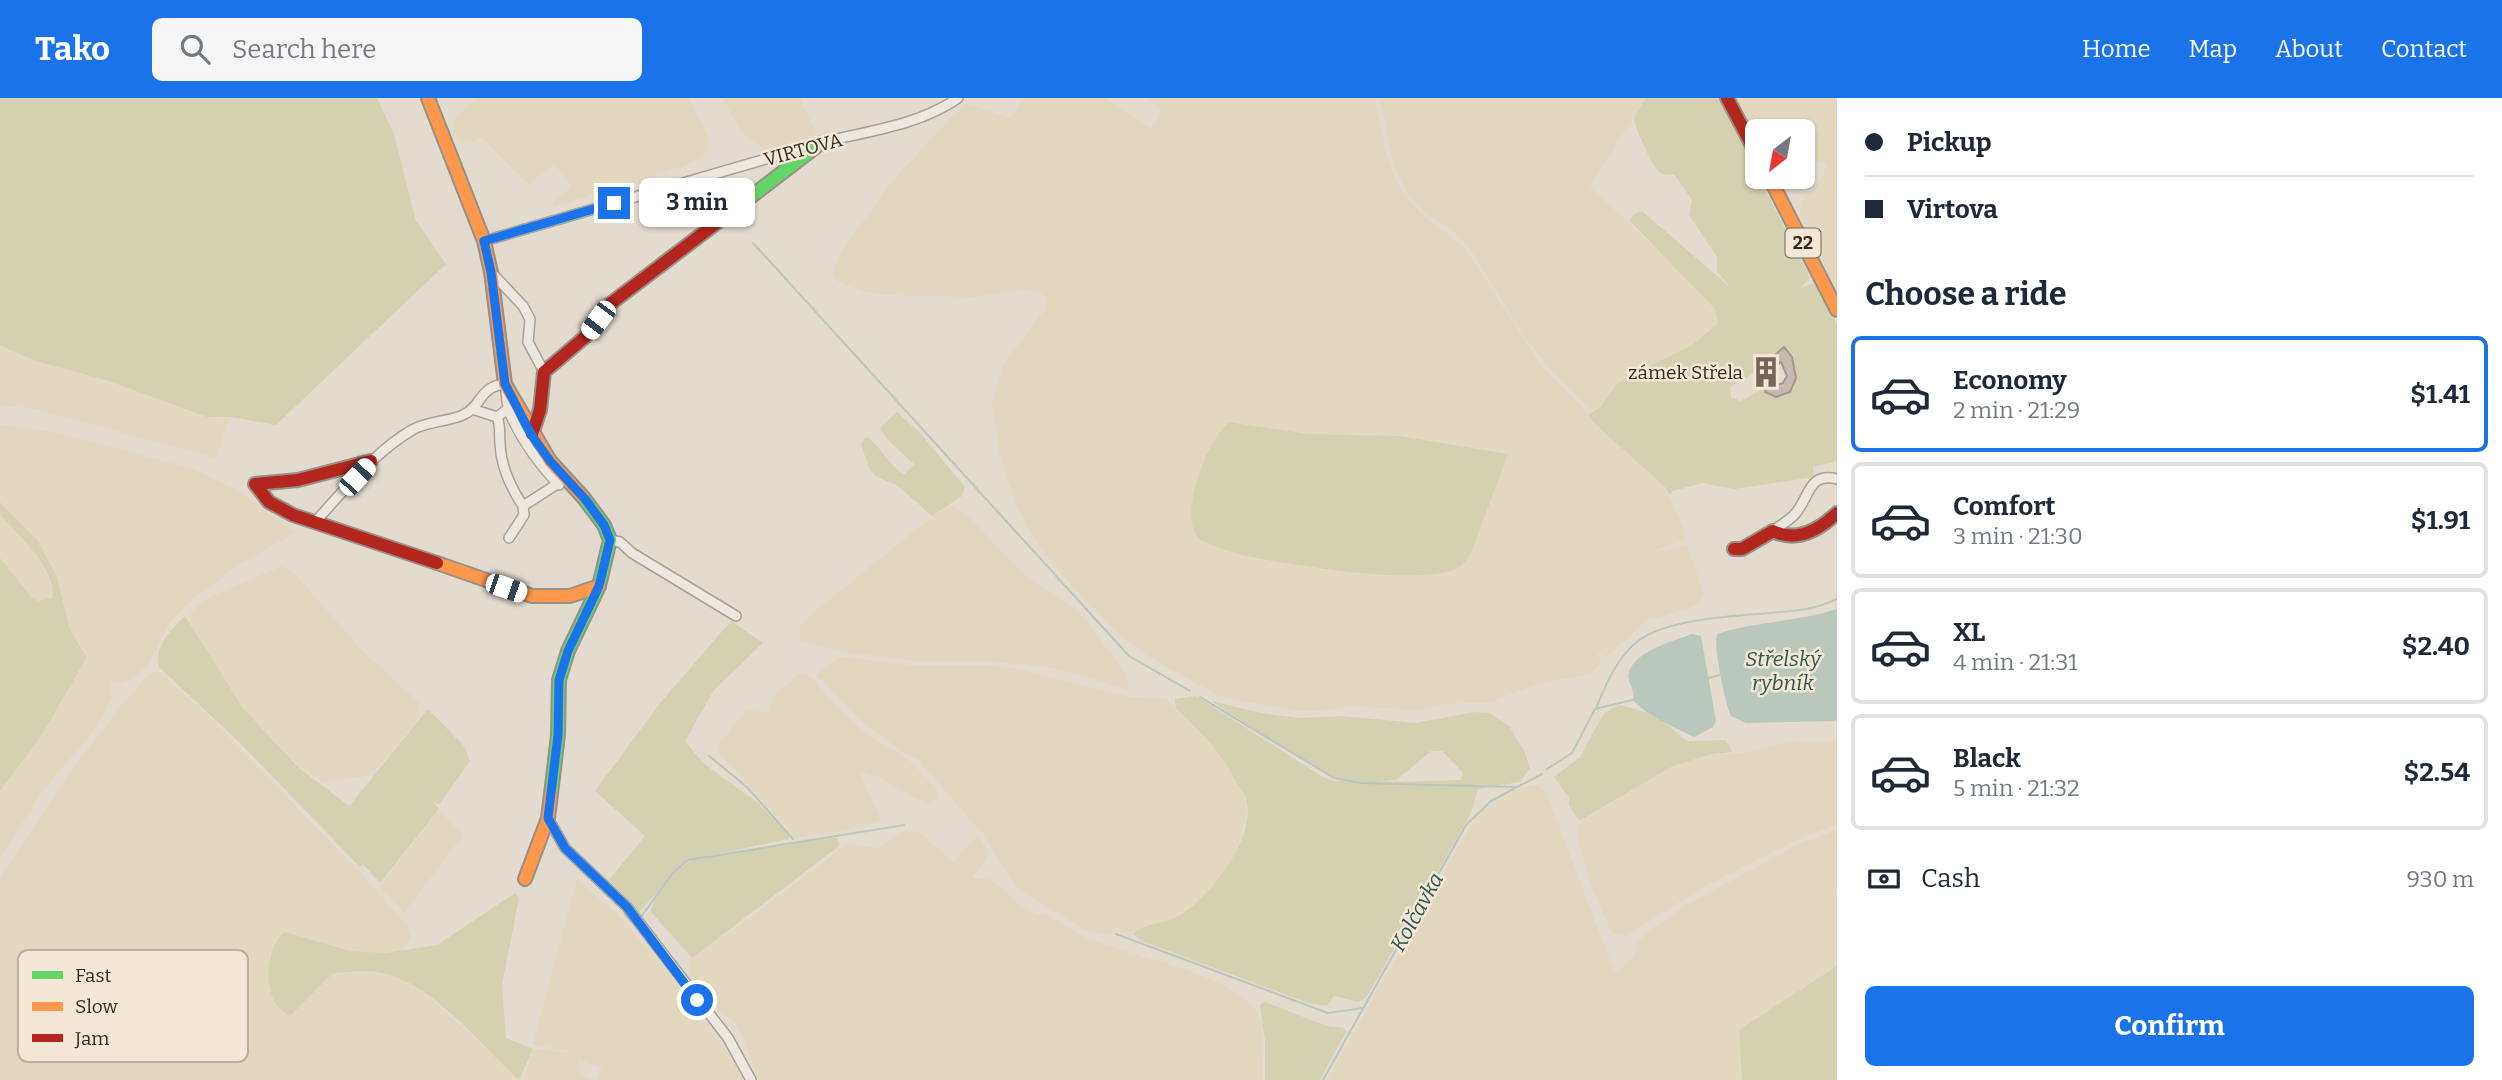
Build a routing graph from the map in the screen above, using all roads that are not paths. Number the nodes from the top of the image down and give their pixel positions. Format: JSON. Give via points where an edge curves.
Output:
{"nodes":[{"id":1,"x":428,"y":98,"type":"edge"},
{"id":2,"x":958,"y":98,"type":"edge"},
{"id":3,"x":1727,"y":98,"type":"edge"},
{"id":4,"x":1745,"y":132,"type":"edge"},
{"id":5,"x":821,"y":143,"type":"junction"},
{"id":6,"x":1775,"y":189,"type":"edge"},
{"id":7,"x":484,"y":241,"type":"junction"},
{"id":8,"x":491,"y":272,"type":"junction"},
{"id":9,"x":1837,"y":310,"type":"edge"},
{"id":10,"x":544,"y":372,"type":"junction"},
{"id":11,"x":505,"y":384,"type":"junction"},
{"id":12,"x":472,"y":408,"type":"junction"},
{"id":13,"x":508,"y":409,"type":"junction"},
{"id":14,"x":498,"y":417,"type":"junction"},
{"id":15,"x":531,"y":434,"type":"junction"},
{"id":16,"x":372,"y":461,"type":"junction"},
{"id":17,"x":1837,"y":479,"type":"edge"},
{"id":18,"x":562,"y":482,"type":"junction"},
{"id":19,"x":523,"y":506,"type":"junction"},
{"id":20,"x":1837,"y":513,"type":"edge"},
{"id":21,"x":314,"y":523,"type":"junction"},
{"id":22,"x":1773,"y":531,"type":"junction"},
{"id":23,"x":509,"y":538,"type":"dead end"},
{"id":24,"x":610,"y":540,"type":"junction"},
{"id":25,"x":1734,"y":549,"type":"dead end"},
{"id":26,"x":599,"y":586,"type":"junction"},
{"id":27,"x":582,"y":594,"type":"junction"},
{"id":28,"x":589,"y":608,"type":"junction"},
{"id":29,"x":736,"y":616,"type":"dead end"},
{"id":30,"x":548,"y":818,"type":"junction"},
{"id":31,"x":524,"y":879,"type":"dead end"},
{"id":32,"x":751,"y":1080,"type":"edge"}],
"edges":[{"from":1,"to":7,"type":"street"},
{"from":2,"to":5,"type":"street","name":"VIRTOVA","via":[[906,124]]},
{"from":3,"to":4,"type":"street"},
{"from":5,"to":7,"type":"street","name":"VIRTOVA"},
{"from":5,"to":10,"type":"street","via":[[610,304],[585,337]]},
{"from":6,"to":9,"type":"street","number":"22"},
{"from":7,"to":8,"type":"street"},
{"from":8,"to":10,"type":"street","via":[[530,319],[528,342]]},
{"from":8,"to":11,"type":"street"},
{"from":10,"to":15,"type":"street","via":[[540,410]]},
{"from":11,"to":12,"type":"street","via":[[483,392]]},
{"from":11,"to":13,"type":"street"},
{"from":11,"to":15,"type":"street"},
{"from":12,"to":14,"type":"street"},
{"from":12,"to":16,"type":"street","via":[[410,431]]},
{"from":13,"to":14,"type":"street"},
{"from":13,"to":18,"type":"street","via":[[540,466]]},
{"from":14,"to":19,"type":"street","via":[[511,487]]},
{"from":15,"to":18,"type":"street"},
{"from":16,"to":21,"type":"street"},
{"from":16,"to":21,"type":"street","via":[[298,480],[255,484],[264,498]]},
{"from":17,"to":22,"type":"street","via":[[1813,481],[1793,517]]},
{"from":18,"to":19,"type":"street"},
{"from":18,"to":24,"type":"street","via":[[585,499]]},
{"from":19,"to":23,"type":"street","via":[[524,515]]},
{"from":20,"to":22,"type":"street","via":[[1822,528],[1803,535],[1782,536]]},
{"from":21,"to":27,"type":"street","via":[[532,596]]},
{"from":22,"to":25,"type":"street"},
{"from":24,"to":26,"type":"street"},
{"from":24,"to":29,"type":"street"},
{"from":26,"to":27,"type":"street"},
{"from":26,"to":28,"type":"street"},
{"from":27,"to":28,"type":"street"},
{"from":28,"to":30,"type":"street","via":[[559,680]]},
{"from":30,"to":31,"type":"street"},
{"from":30,"to":32,"type":"street","via":[[565,848],[627,907],[728,1038]]}]}
